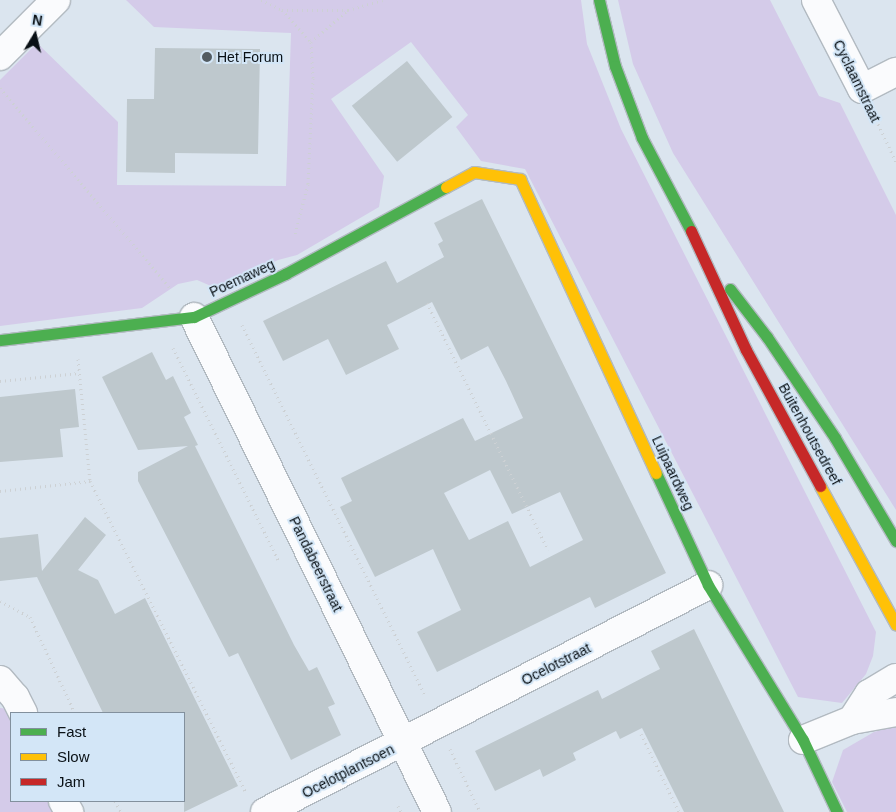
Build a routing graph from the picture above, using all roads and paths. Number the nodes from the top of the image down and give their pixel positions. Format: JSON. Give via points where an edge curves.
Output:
{"nodes":[{"id":1,"x":56,"y":0,"type":"edge"},
{"id":2,"x":261,"y":0,"type":"edge"},
{"id":3,"x":383,"y":0,"type":"edge"},
{"id":4,"x":600,"y":0,"type":"edge"},
{"id":5,"x":816,"y":0,"type":"edge"},
{"id":6,"x":282,"y":10,"type":"junction"},
{"id":7,"x":348,"y":10,"type":"junction"},
{"id":8,"x":311,"y":42,"type":"junction"},
{"id":9,"x":3,"y":48,"type":"edge"},
{"id":10,"x":896,"y":72,"type":"edge"},
{"id":11,"x":0,"y":88,"type":"edge"},
{"id":12,"x":862,"y":89,"type":"junction"},
{"id":13,"x":896,"y":162,"type":"edge"},
{"id":14,"x":474,"y":172,"type":"joint"},
{"id":15,"x":703,"y":254,"type":"junction"},
{"id":16,"x":285,"y":274,"type":"junction"},
{"id":17,"x":230,"y":300,"type":"junction"},
{"id":18,"x":427,"y":303,"type":"dead end"},
{"id":19,"x":194,"y":316,"type":"junction"},
{"id":20,"x":159,"y":321,"type":"junction"},
{"id":21,"x":75,"y":331,"type":"junction"},
{"id":22,"x":0,"y":340,"type":"edge"},
{"id":23,"x":79,"y":372,"type":"junction"},
{"id":24,"x":0,"y":381,"type":"edge"},
{"id":25,"x":90,"y":481,"type":"junction"},
{"id":26,"x":0,"y":490,"type":"edge"},
{"id":27,"x":896,"y":541,"type":"edge"},
{"id":28,"x":548,"y":550,"type":"dead end"},
{"id":29,"x":282,"y":570,"type":"dead end"},
{"id":30,"x":708,"y":585,"type":"junction"},
{"id":31,"x":0,"y":601,"type":"edge"},
{"id":32,"x":896,"y":625,"type":"edge"},
{"id":33,"x":896,"y":678,"type":"edge"},
{"id":34,"x":0,"y":680,"type":"edge"},
{"id":35,"x":22,"y":712,"type":"edge"},
{"id":36,"x":75,"y":712,"type":"edge"},
{"id":37,"x":896,"y":712,"type":"edge"},
{"id":38,"x":852,"y":720,"type":"junction"},
{"id":39,"x":439,"y":724,"type":"junction"},
{"id":40,"x":641,"y":734,"type":"dead end"},
{"id":41,"x":803,"y":740,"type":"junction"},
{"id":42,"x":403,"y":743,"type":"junction"},
{"id":43,"x":256,"y":803,"type":"edge"},
{"id":44,"x":397,"y":804,"type":"dead end"},
{"id":45,"x":401,"y":812,"type":"edge"},
{"id":46,"x":437,"y":812,"type":"edge"},
{"id":47,"x":480,"y":812,"type":"edge"},
{"id":48,"x":679,"y":812,"type":"edge"},
{"id":49,"x":837,"y":812,"type":"edge"}],
"edges":[{"from":1,"to":9,"type":"street"},
{"from":2,"to":6,"type":"path"},
{"from":3,"to":7,"type":"path"},
{"from":4,"to":15,"type":"street","name":"Buitenhoutsedreef","via":[[615,66],[642,138]]},
{"from":5,"to":12,"type":"street","name":"Cyclaamstraat"},
{"from":6,"to":7,"type":"path"},
{"from":6,"to":8,"type":"path"},
{"from":7,"to":8,"type":"path"},
{"from":8,"to":16,"type":"path","via":[[314,78],[308,184]]},
{"from":10,"to":12,"type":"street"},
{"from":11,"to":19,"type":"path"},
{"from":12,"to":13,"type":"path","name":"Cyclaamstraat"},
{"from":14,"to":16,"type":"street","name":"Poemaweg"},
{"from":14,"to":30,"type":"street","name":"Luipaardweg","via":[[520,179]]},
{"from":15,"to":27,"type":"street","name":"Buitenhoutsedreef","via":[[773,345],[835,438]]},
{"from":15,"to":32,"type":"street","name":"Buitenhoutsedreef","via":[[746,350]]},
{"from":16,"to":17,"type":"street","name":"Poemaweg"},
{"from":17,"to":19,"type":"street","name":"Poemaweg"},
{"from":17,"to":39,"type":"path"},
{"from":18,"to":28,"type":"path"},
{"from":19,"to":20,"type":"street","name":"Poemaweg"},
{"from":19,"to":42,"type":"street","name":"Pandabeerstraat"},
{"from":20,"to":21,"type":"street","name":"Poemaweg"},
{"from":20,"to":29,"type":"path"},
{"from":21,"to":22,"type":"street","name":"Poemaweg"},
{"from":21,"to":23,"type":"path"},
{"from":23,"to":24,"type":"path"},
{"from":23,"to":25,"type":"path"},
{"from":25,"to":26,"type":"path"},
{"from":25,"to":43,"type":"path"},
{"from":30,"to":39,"type":"street","name":"Ocelotstraat"},
{"from":30,"to":41,"type":"street","name":"Luipaardweg"},
{"from":31,"to":36,"type":"path","via":[[30,617]]},
{"from":33,"to":38,"type":"street","via":[[869,694]]},
{"from":34,"to":35,"type":"street"},
{"from":37,"to":38,"type":"street"},
{"from":38,"to":41,"type":"street"},
{"from":39,"to":42,"type":"street","name":"Ocelotstraat"},
{"from":39,"to":47,"type":"path"},
{"from":40,"to":48,"type":"path"},
{"from":41,"to":49,"type":"street","name":"Luipaardweg"},
{"from":42,"to":43,"type":"street","name":"Ocelotplantsoen"},
{"from":42,"to":46,"type":"street","name":"Pandabeerstraat"},
{"from":44,"to":45,"type":"path"}]}
